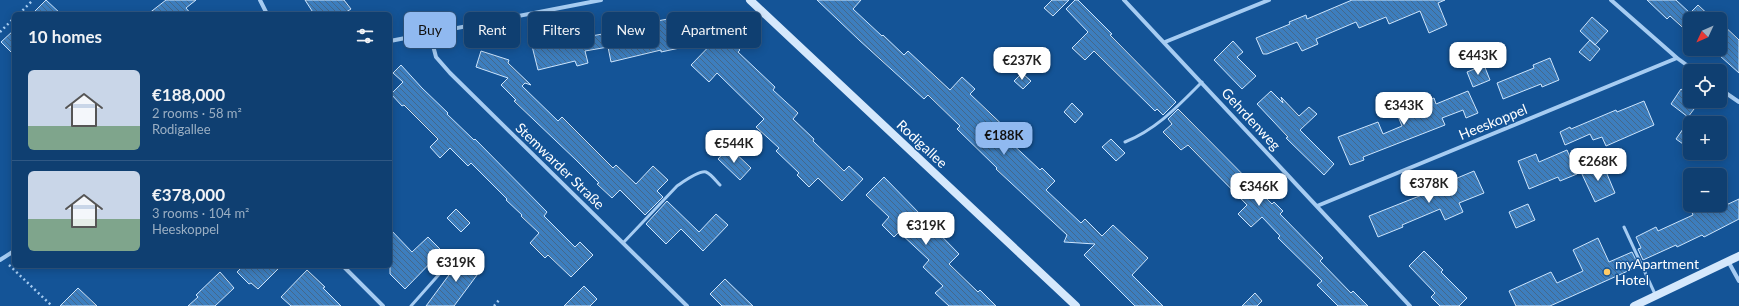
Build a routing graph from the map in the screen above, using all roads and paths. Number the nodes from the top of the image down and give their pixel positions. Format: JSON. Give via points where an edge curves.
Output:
{"nodes":[{"id":1,"x":33,"y":0,"type":"edge"},
{"id":2,"x":260,"y":0,"type":"edge"},
{"id":3,"x":601,"y":0,"type":"edge"},
{"id":4,"x":750,"y":0,"type":"edge"},
{"id":5,"x":1124,"y":0,"type":"edge"},
{"id":6,"x":1269,"y":0,"type":"edge"},
{"id":7,"x":1611,"y":0,"type":"edge"},
{"id":8,"x":21,"y":12,"type":"edge"},
{"id":9,"x":266,"y":12,"type":"edge"},
{"id":10,"x":12,"y":20,"type":"edge"},
{"id":11,"x":456,"y":29,"type":"edge"},
{"id":12,"x":0,"y":32,"type":"edge"},
{"id":13,"x":404,"y":39,"type":"edge"},
{"id":14,"x":392,"y":41,"type":"edge"},
{"id":15,"x":1165,"y":42,"type":"junction"},
{"id":16,"x":434,"y":48,"type":"edge"},
{"id":17,"x":1677,"y":58,"type":"junction"},
{"id":18,"x":1685,"y":64,"type":"edge"},
{"id":19,"x":1202,"y":82,"type":"junction"},
{"id":20,"x":1727,"y":94,"type":"edge"},
{"id":21,"x":1739,"y":102,"type":"edge"},
{"id":22,"x":1125,"y":142,"type":"dead end"},
{"id":23,"x":720,"y":185,"type":"dead end"},
{"id":24,"x":1317,"y":206,"type":"junction"},
{"id":25,"x":1624,"y":227,"type":"dead end"},
{"id":26,"x":623,"y":243,"type":"junction"},
{"id":27,"x":12,"y":251,"type":"edge"},
{"id":28,"x":458,"y":253,"type":"dead end"},
{"id":29,"x":1739,"y":256,"type":"edge"},
{"id":30,"x":1,"y":259,"type":"edge"},
{"id":31,"x":1728,"y":261,"type":"junction"},
{"id":32,"x":344,"y":268,"type":"edge"},
{"id":33,"x":1739,"y":281,"type":"edge"},
{"id":34,"x":1656,"y":296,"type":"junction"},
{"id":35,"x":499,"y":300,"type":"dead end"},
{"id":36,"x":52,"y":306,"type":"edge"},
{"id":37,"x":383,"y":306,"type":"edge"},
{"id":38,"x":411,"y":306,"type":"edge"},
{"id":39,"x":494,"y":306,"type":"edge"},
{"id":40,"x":687,"y":306,"type":"edge"},
{"id":41,"x":1076,"y":306,"type":"edge"},
{"id":42,"x":1410,"y":306,"type":"edge"},
{"id":43,"x":1634,"y":306,"type":"edge"}],
"edges":[{"from":1,"to":8,"type":"path"},
{"from":2,"to":9,"type":"street"},
{"from":3,"to":11,"type":"street"},
{"from":4,"to":41,"type":"main road","name":"Rodigallee"},
{"from":5,"to":15,"type":"street","name":"Gehrdenweg"},
{"from":6,"to":15,"type":"street"},
{"from":7,"to":17,"type":"street"},
{"from":10,"to":12,"type":"path"},
{"from":13,"to":14,"type":"street"},
{"from":15,"to":19,"type":"street","name":"Gehrdenweg"},
{"from":16,"to":26,"type":"street","name":"Stemwarder Straße","via":[[436,57],[450,73]]},
{"from":17,"to":18,"type":"street"},
{"from":17,"to":24,"type":"street","name":"Heeskoppel"},
{"from":19,"to":22,"type":"lane","via":[[1164,120],[1140,136]]},
{"from":19,"to":24,"type":"street","name":"Gehrdenweg"},
{"from":20,"to":21,"type":"street"},
{"from":23,"to":26,"type":"lane","via":[[706,172],[686,180],[677,186]]},
{"from":24,"to":42,"type":"street","name":"Gehrdenweg"},
{"from":25,"to":34,"type":"lane"},
{"from":26,"to":40,"type":"street","name":"Stemwarder Straße"},
{"from":27,"to":30,"type":"street"},
{"from":28,"to":38,"type":"lane"},
{"from":29,"to":31,"type":"main road"},
{"from":30,"to":36,"type":"path"},
{"from":31,"to":33,"type":"street"},
{"from":31,"to":34,"type":"main road"},
{"from":32,"to":37,"type":"street"},
{"from":34,"to":43,"type":"main road"},
{"from":35,"to":39,"type":"path"}]}
